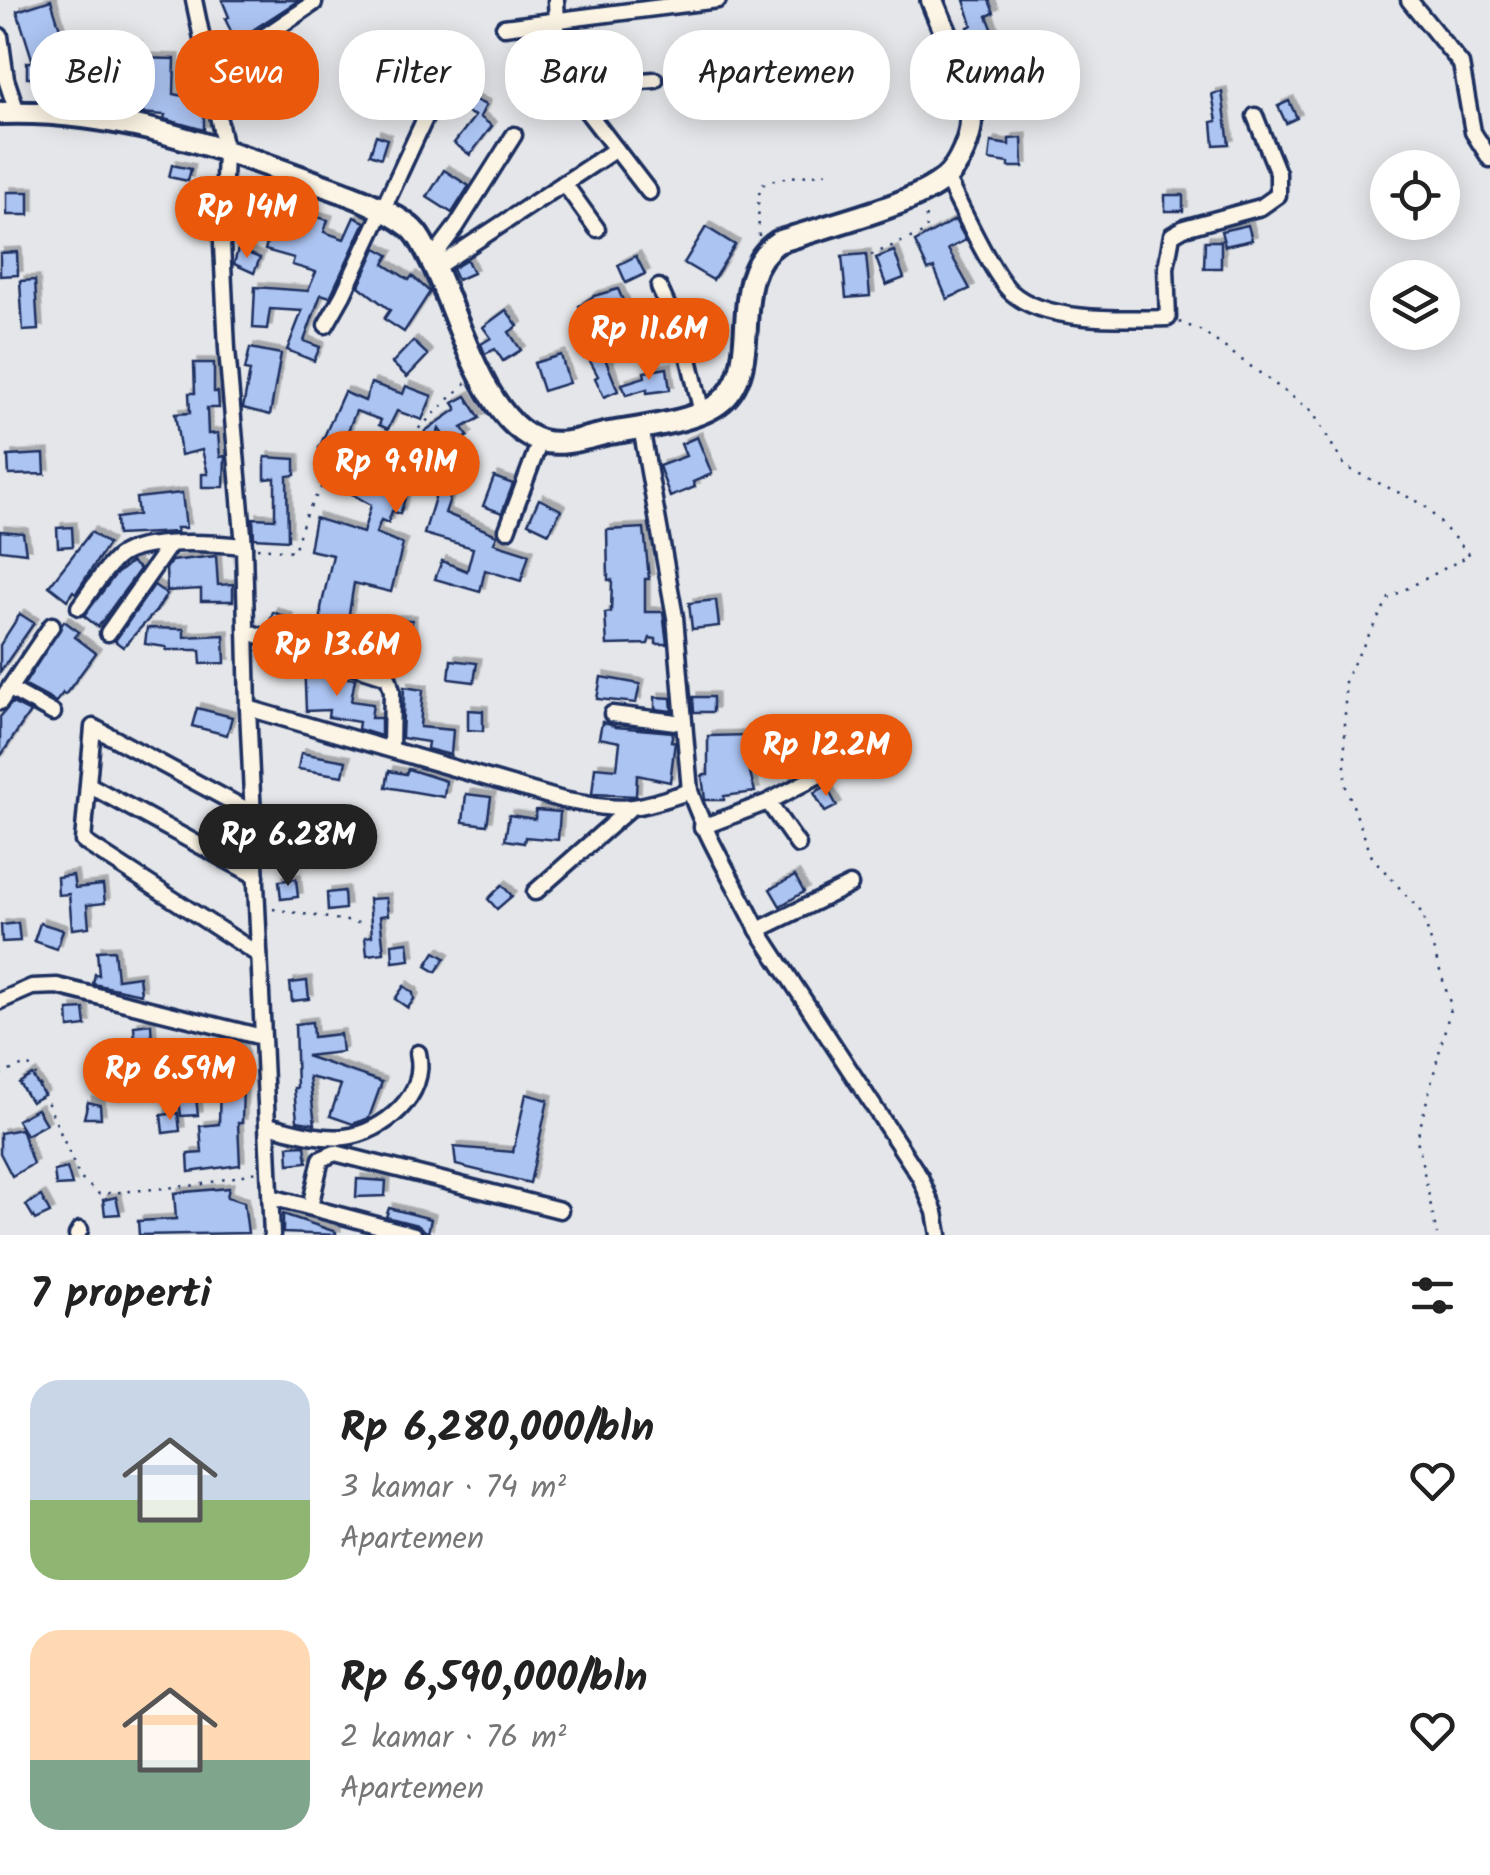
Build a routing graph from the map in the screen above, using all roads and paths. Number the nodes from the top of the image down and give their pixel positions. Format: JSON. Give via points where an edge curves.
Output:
{"nodes":[{"id":1,"x":194,"y":0,"type":"edge"},
{"id":2,"x":556,"y":0,"type":"edge"},
{"id":3,"x":718,"y":0,"type":"edge"},
{"id":4,"x":932,"y":0,"type":"edge"},
{"id":5,"x":1409,"y":0,"type":"edge"},
{"id":6,"x":314,"y":3,"type":"dead end"},
{"id":7,"x":656,"y":4,"type":"edge"},
{"id":8,"x":612,"y":7,"type":"edge"},
{"id":9,"x":558,"y":20,"type":"junction"},
{"id":10,"x":504,"y":28,"type":"dead end"},
{"id":11,"x":200,"y":30,"type":"edge"},
{"id":12,"x":274,"y":30,"type":"edge"},
{"id":13,"x":558,"y":30,"type":"edge"},
{"id":14,"x":0,"y":36,"type":"edge"},
{"id":15,"x":655,"y":80,"type":"dead end"},
{"id":16,"x":643,"y":81,"type":"edge"},
{"id":17,"x":9,"y":113,"type":"edge"},
{"id":18,"x":1255,"y":116,"type":"dead end"},
{"id":19,"x":218,"y":120,"type":"edge"},
{"id":20,"x":424,"y":120,"type":"edge"},
{"id":21,"x":594,"y":120,"type":"edge"},
{"id":22,"x":514,"y":134,"type":"dead end"},
{"id":23,"x":616,"y":149,"type":"junction"},
{"id":24,"x":225,"y":150,"type":"junction"},
{"id":25,"x":1490,"y":160,"type":"edge"},
{"id":26,"x":833,"y":171,"type":"dead end"},
{"id":27,"x":946,"y":178,"type":"junction"},
{"id":28,"x":564,"y":183,"type":"junction"},
{"id":29,"x":649,"y":192,"type":"dead end"},
{"id":30,"x":919,"y":195,"type":"junction"},
{"id":31,"x":382,"y":212,"type":"junction"},
{"id":32,"x":597,"y":229,"type":"dead end"},
{"id":33,"x":762,"y":252,"type":"junction"},
{"id":34,"x":871,"y":255,"type":"dead end"},
{"id":35,"x":433,"y":264,"type":"junction"},
{"id":36,"x":659,"y":287,"type":"dead end"},
{"id":37,"x":1168,"y":318,"type":"junction"},
{"id":38,"x":326,"y":325,"type":"dead end"},
{"id":39,"x":478,"y":372,"type":"junction"},
{"id":40,"x":702,"y":413,"type":"junction"},
{"id":41,"x":641,"y":428,"type":"junction"},
{"id":42,"x":540,"y":441,"type":"junction"},
{"id":43,"x":507,"y":530,"type":"dead end"},
{"id":44,"x":168,"y":546,"type":"junction"},
{"id":45,"x":244,"y":546,"type":"junction"},
{"id":46,"x":79,"y":607,"type":"dead end"},
{"id":47,"x":52,"y":625,"type":"dead end"},
{"id":48,"x":248,"y":632,"type":"junction"},
{"id":49,"x":108,"y":633,"type":"dead end"},
{"id":50,"x":10,"y":688,"type":"junction"},
{"id":51,"x":0,"y":702,"type":"edge"},
{"id":52,"x":248,"y":708,"type":"junction"},
{"id":53,"x":53,"y":713,"type":"dead end"},
{"id":54,"x":612,"y":714,"type":"dead end"},
{"id":55,"x":684,"y":723,"type":"junction"},
{"id":56,"x":391,"y":748,"type":"junction"},
{"id":57,"x":859,"y":754,"type":"dead end"},
{"id":58,"x":89,"y":785,"type":"junction"},
{"id":59,"x":690,"y":792,"type":"junction"},
{"id":60,"x":768,"y":802,"type":"junction"},
{"id":61,"x":628,"y":810,"type":"junction"},
{"id":62,"x":253,"y":813,"type":"junction"},
{"id":63,"x":702,"y":826,"type":"junction"},
{"id":64,"x":798,"y":845,"type":"dead end"},
{"id":65,"x":256,"y":876,"type":"junction"},
{"id":66,"x":850,"y":885,"type":"dead end"},
{"id":67,"x":535,"y":892,"type":"dead end"},
{"id":68,"x":257,"y":907,"type":"junction"},
{"id":69,"x":359,"y":923,"type":"dead end"},
{"id":70,"x":758,"y":930,"type":"junction"},
{"id":71,"x":259,"y":954,"type":"junction"},
{"id":72,"x":0,"y":1001,"type":"edge"},
{"id":73,"x":206,"y":1025,"type":"junction"},
{"id":74,"x":262,"y":1037,"type":"junction"},
{"id":75,"x":418,"y":1053,"type":"dead end"},
{"id":76,"x":0,"y":1075,"type":"edge"},
{"id":77,"x":196,"y":1093,"type":"dead end"},
{"id":78,"x":268,"y":1125,"type":"junction"},
{"id":79,"x":269,"y":1172,"type":"junction"},
{"id":80,"x":271,"y":1197,"type":"junction"},
{"id":81,"x":310,"y":1206,"type":"junction"},
{"id":82,"x":560,"y":1210,"type":"dead end"},
{"id":83,"x":272,"y":1235,"type":"edge"},
{"id":84,"x":414,"y":1235,"type":"edge"},
{"id":85,"x":939,"y":1235,"type":"edge"},
{"id":86,"x":1437,"y":1235,"type":"edge"}],
"edges":[{"from":1,"to":11,"type":"street"},
{"from":2,"to":9,"type":"street"},
{"from":3,"to":7,"type":"street"},
{"from":4,"to":27,"type":"street","via":[[966,88],[971,121]]},
{"from":5,"to":25,"type":"street","via":[[1461,64],[1473,132]]},
{"from":6,"to":12,"type":"street"},
{"from":7,"to":8,"type":"street"},
{"from":8,"to":9,"type":"street"},
{"from":9,"to":10,"type":"street"},
{"from":9,"to":13,"type":"street"},
{"from":14,"to":17,"type":"street"},
{"from":15,"to":16,"type":"street"},
{"from":17,"to":24,"type":"street","via":[[93,116]]},
{"from":18,"to":37,"type":"street","via":[[1278,174],[1278,195],[1172,235]]},
{"from":19,"to":24,"type":"street"},
{"from":20,"to":31,"type":"street"},
{"from":21,"to":23,"type":"street"},
{"from":22,"to":35,"type":"street"},
{"from":23,"to":28,"type":"street"},
{"from":23,"to":29,"type":"street"},
{"from":24,"to":31,"type":"street"},
{"from":24,"to":45,"type":"street","via":[[226,332]]},
{"from":26,"to":33,"type":"path","via":[[762,185]]},
{"from":27,"to":30,"type":"street"},
{"from":27,"to":37,"type":"street","via":[[1008,290],[1026,303],[1115,320]]},
{"from":28,"to":32,"type":"street"},
{"from":28,"to":35,"type":"street"},
{"from":30,"to":33,"type":"street"},
{"from":30,"to":34,"type":"path","via":[[927,231]]},
{"from":31,"to":35,"type":"street","via":[[416,233]]},
{"from":31,"to":38,"type":"street"},
{"from":33,"to":40,"type":"street","via":[[752,274],[739,372],[730,392]]},
{"from":35,"to":39,"type":"street"},
{"from":36,"to":40,"type":"street","via":[[687,350]]},
{"from":37,"to":86,"type":"path","via":[[1202,331],[1312,410],[1344,467],[1423,504],[1470,555],[1389,598],[1344,679],[1344,784],[1372,856],[1422,913],[1450,1006],[1418,1139]]},
{"from":39,"to":42,"type":"street","via":[[504,412]]},
{"from":39,"to":45,"type":"path","via":[[411,436],[384,444],[351,435],[306,514],[294,550]]},
{"from":40,"to":41,"type":"street"},
{"from":41,"to":42,"type":"street"},
{"from":41,"to":55,"type":"street","via":[[675,617]]},
{"from":42,"to":43,"type":"street"},
{"from":44,"to":45,"type":"street"},
{"from":44,"to":46,"type":"street","via":[[120,555]]},
{"from":44,"to":49,"type":"street"},
{"from":45,"to":48,"type":"street"},
{"from":47,"to":50,"type":"street"},
{"from":48,"to":52,"type":"street"},
{"from":48,"to":56,"type":"street","via":[[388,677]]},
{"from":50,"to":51,"type":"street"},
{"from":50,"to":53,"type":"street"},
{"from":52,"to":56,"type":"street"},
{"from":52,"to":62,"type":"street"},
{"from":54,"to":55,"type":"street"},
{"from":55,"to":59,"type":"street"},
{"from":56,"to":61,"type":"street","via":[[564,800]]},
{"from":57,"to":60,"type":"street"},
{"from":58,"to":62,"type":"street","via":[[93,727]]},
{"from":58,"to":65,"type":"street"},
{"from":58,"to":71,"type":"street","via":[[84,841]]},
{"from":59,"to":61,"type":"street"},
{"from":59,"to":63,"type":"street"},
{"from":60,"to":63,"type":"street"},
{"from":60,"to":64,"type":"street"},
{"from":61,"to":67,"type":"street"},
{"from":62,"to":65,"type":"street"},
{"from":63,"to":70,"type":"street"},
{"from":65,"to":68,"type":"street"},
{"from":66,"to":70,"type":"street"},
{"from":68,"to":69,"type":"path"},
{"from":68,"to":71,"type":"street"},
{"from":70,"to":85,"type":"street","via":[[920,1177]]},
{"from":71,"to":74,"type":"street"},
{"from":72,"to":73,"type":"street","via":[[32,987],[57,986]]},
{"from":73,"to":74,"type":"street"},
{"from":73,"to":77,"type":"path"},
{"from":74,"to":78,"type":"street"},
{"from":75,"to":78,"type":"street","via":[[420,1078],[406,1102],[364,1132],[343,1138]]},
{"from":76,"to":79,"type":"path","via":[[26,1064],[33,1069],[80,1178],[99,1194]]},
{"from":78,"to":79,"type":"street"},
{"from":79,"to":80,"type":"street"},
{"from":80,"to":81,"type":"street"},
{"from":80,"to":83,"type":"street"},
{"from":81,"to":82,"type":"street","via":[[321,1159],[335,1153]]},
{"from":81,"to":84,"type":"street"}]}
